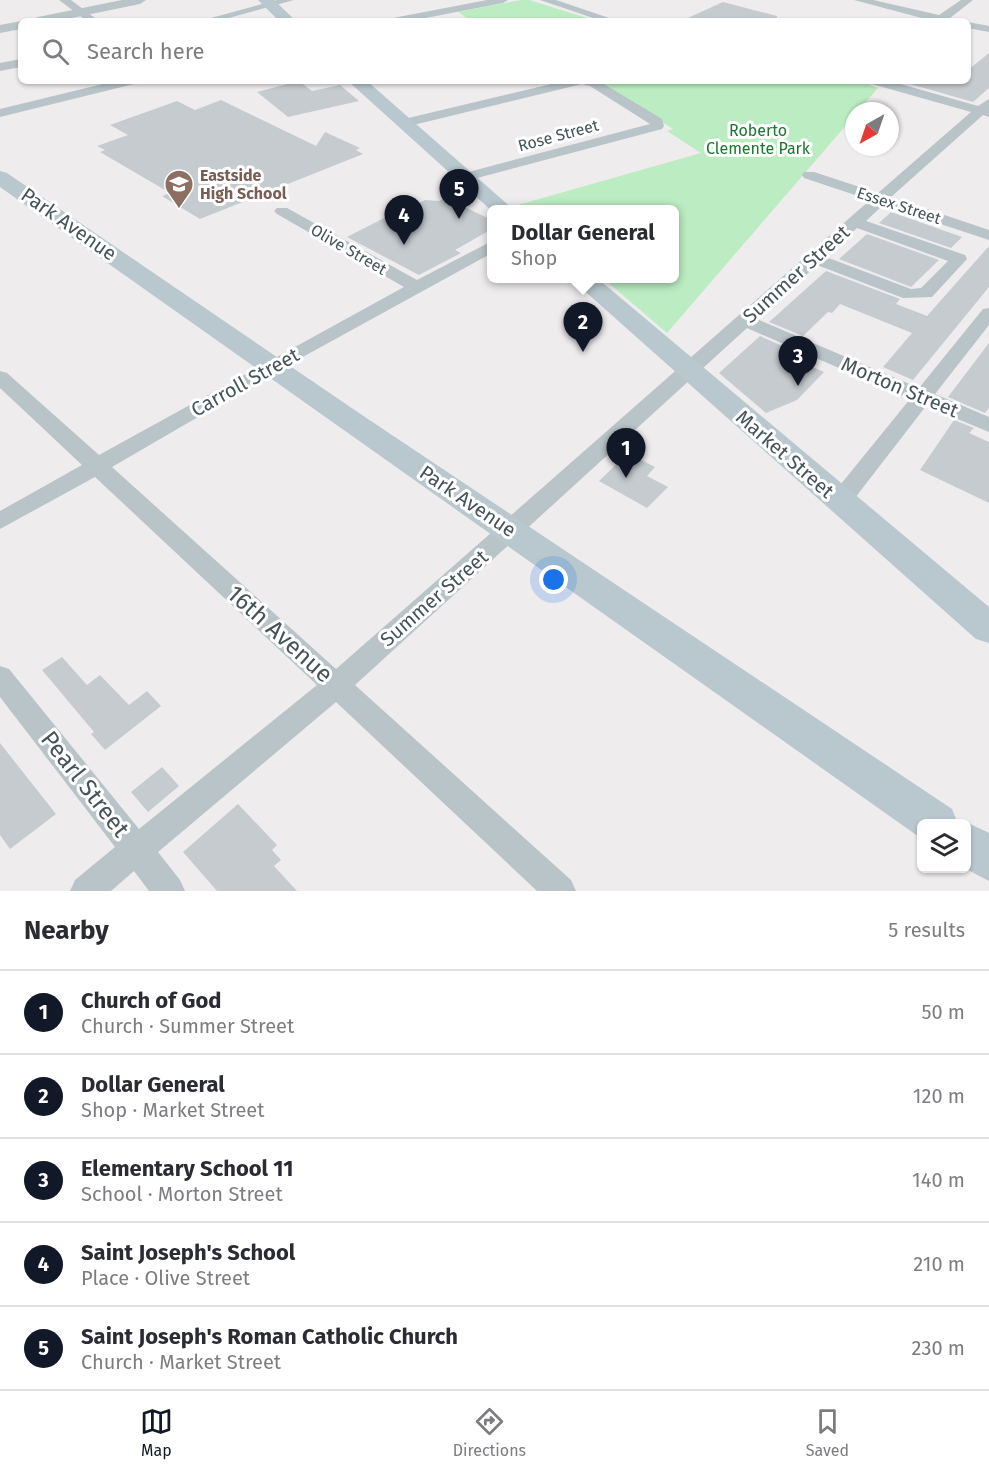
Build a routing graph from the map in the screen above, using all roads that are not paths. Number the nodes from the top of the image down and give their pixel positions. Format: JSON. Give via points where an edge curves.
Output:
{"nodes":[{"id":1,"x":64,"y":0,"type":"edge"},
{"id":2,"x":140,"y":0,"type":"edge"},
{"id":3,"x":289,"y":0,"type":"edge"},
{"id":4,"x":503,"y":0,"type":"edge"},
{"id":5,"x":545,"y":0,"type":"edge"},
{"id":6,"x":858,"y":0,"type":"edge"},
{"id":7,"x":968,"y":0,"type":"edge"},
{"id":8,"x":596,"y":2,"type":"dead end"},
{"id":9,"x":268,"y":3,"type":"edge"},
{"id":10,"x":448,"y":10,"type":"junction"},
{"id":11,"x":577,"y":10,"type":"junction"},
{"id":12,"x":82,"y":12,"type":"junction"},
{"id":13,"x":53,"y":18,"type":"edge"},
{"id":14,"x":90,"y":18,"type":"edge"},
{"id":15,"x":216,"y":18,"type":"edge"},
{"id":16,"x":285,"y":18,"type":"edge"},
{"id":17,"x":408,"y":18,"type":"edge"},
{"id":18,"x":460,"y":18,"type":"edge"},
{"id":19,"x":603,"y":18,"type":"edge"},
{"id":20,"x":934,"y":18,"type":"edge"},
{"id":21,"x":946,"y":18,"type":"edge"},
{"id":22,"x":18,"y":25,"type":"edge"},
{"id":23,"x":971,"y":26,"type":"edge"},
{"id":24,"x":0,"y":29,"type":"edge"},
{"id":25,"x":989,"y":29,"type":"edge"},
{"id":26,"x":18,"y":64,"type":"edge"},
{"id":27,"x":0,"y":67,"type":"edge"},
{"id":28,"x":117,"y":84,"type":"edge"},
{"id":29,"x":360,"y":84,"type":"edge"},
{"id":30,"x":554,"y":84,"type":"edge"},
{"id":31,"x":592,"y":84,"type":"edge"},
{"id":32,"x":888,"y":84,"type":"edge"},
{"id":33,"x":986,"y":109,"type":"edge"},
{"id":34,"x":0,"y":112,"type":"edge"},
{"id":35,"x":405,"y":123,"type":"junction"},
{"id":36,"x":809,"y":175,"type":"dead end"},
{"id":37,"x":0,"y":177,"type":"edge"},
{"id":38,"x":466,"y":177,"type":"junction"},
{"id":39,"x":881,"y":199,"type":"junction"},
{"id":40,"x":497,"y":205,"type":"edge"},
{"id":41,"x":282,"y":211,"type":"dead end"},
{"id":42,"x":854,"y":222,"type":"junction"},
{"id":43,"x":985,"y":234,"type":"edge"},
{"id":44,"x":487,"y":249,"type":"edge"},
{"id":45,"x":814,"y":258,"type":"junction"},
{"id":46,"x":959,"y":259,"type":"junction"},
{"id":47,"x":587,"y":283,"type":"edge"},
{"id":48,"x":417,"y":287,"type":"junction"},
{"id":49,"x":989,"y":313,"type":"edge"},
{"id":50,"x":744,"y":320,"type":"junction"},
{"id":51,"x":272,"y":366,"type":"junction"},
{"id":52,"x":688,"y":371,"type":"junction"},
{"id":53,"x":0,"y":377,"type":"edge"},
{"id":54,"x":922,"y":397,"type":"junction"},
{"id":55,"x":989,"y":425,"type":"edge"},
{"id":56,"x":96,"y":467,"type":"junction"},
{"id":57,"x":840,"y":501,"type":"junction"},
{"id":58,"x":0,"y":520,"type":"edge"},
{"id":59,"x":511,"y":531,"type":"junction"},
{"id":60,"x":989,"y":628,"type":"edge"},
{"id":61,"x":0,"y":677,"type":"edge"},
{"id":62,"x":335,"y":685,"type":"junction"},
{"id":63,"x":930,"y":819,"type":"edge"},
{"id":64,"x":971,"y":847,"type":"edge"},
{"id":65,"x":137,"y":849,"type":"junction"},
{"id":66,"x":989,"y":859,"type":"edge"},
{"id":67,"x":86,"y":891,"type":"edge"},
{"id":68,"x":170,"y":891,"type":"edge"},
{"id":69,"x":561,"y":891,"type":"edge"}],
"edges":[{"from":1,"to":12,"type":"street"},
{"from":2,"to":12,"type":"street"},
{"from":3,"to":9,"type":"street"},
{"from":4,"to":10,"type":"street"},
{"from":5,"to":11,"type":"street"},
{"from":6,"to":20,"type":"street"},
{"from":7,"to":21,"type":"street"},
{"from":8,"to":11,"type":"street"},
{"from":9,"to":15,"type":"street"},
{"from":9,"to":16,"type":"main road"},
{"from":10,"to":17,"type":"street"},
{"from":10,"to":18,"type":"street"},
{"from":11,"to":19,"type":"street"},
{"from":12,"to":13,"type":"street"},
{"from":12,"to":14,"type":"street"},
{"from":22,"to":24,"type":"street"},
{"from":23,"to":25,"type":"street"},
{"from":26,"to":27,"type":"street"},
{"from":28,"to":34,"type":"street"},
{"from":29,"to":35,"type":"main road"},
{"from":30,"to":35,"type":"street"},
{"from":31,"to":38,"type":"street","name":"Rose Street","via":[[658,124],[649,130]]},
{"from":32,"to":33,"type":"street"},
{"from":33,"to":39,"type":"street","name":"Summer Street"},
{"from":35,"to":38,"type":"main road"},
{"from":36,"to":39,"type":"street","name":"Essex Street"},
{"from":37,"to":51,"type":"main road","name":"Park Avenue"},
{"from":38,"to":40,"type":"main road"},
{"from":39,"to":42,"type":"street","name":"Summer Street"},
{"from":39,"to":43,"type":"street","name":"Essex Street"},
{"from":41,"to":48,"type":"street","name":"Olive Street"},
{"from":42,"to":45,"type":"street","name":"Summer Street"},
{"from":42,"to":46,"type":"street"},
{"from":43,"to":46,"type":"street"},
{"from":44,"to":48,"type":"street","name":"Carroll Street"},
{"from":45,"to":46,"type":"street","via":[[920,295],[927,293]]},
{"from":45,"to":50,"type":"street","name":"Summer Street"},
{"from":47,"to":52,"type":"main road","name":"Market Street"},
{"from":48,"to":51,"type":"street","name":"Carroll Street"},
{"from":49,"to":54,"type":"street"},
{"from":50,"to":52,"type":"street","name":"Summer Street"},
{"from":50,"to":54,"type":"street","name":"Morton Street"},
{"from":51,"to":56,"type":"street","name":"Carroll Street"},
{"from":51,"to":59,"type":"main road","name":"Park Avenue"},
{"from":52,"to":57,"type":"main road","name":"Market Street"},
{"from":52,"to":59,"type":"street","name":"Summer Street"},
{"from":53,"to":56,"type":"street","name":"16th Avenue"},
{"from":54,"to":55,"type":"street","name":"Morton Street"},
{"from":54,"to":57,"type":"street"},
{"from":56,"to":58,"type":"street","name":"Carroll Street"},
{"from":56,"to":62,"type":"street","name":"16th Avenue"},
{"from":57,"to":60,"type":"main road","name":"Market Street"},
{"from":59,"to":62,"type":"street","name":"Summer Street"},
{"from":59,"to":63,"type":"main road","name":"Park Avenue"},
{"from":61,"to":65,"type":"street","name":"Pearl Street"},
{"from":62,"to":65,"type":"street","name":"Summer Street"},
{"from":62,"to":69,"type":"street","name":"16th Avenue"},
{"from":64,"to":66,"type":"main road"},
{"from":65,"to":67,"type":"street","name":"Summer Street"},
{"from":65,"to":68,"type":"street","name":"Pearl Street"}]}
